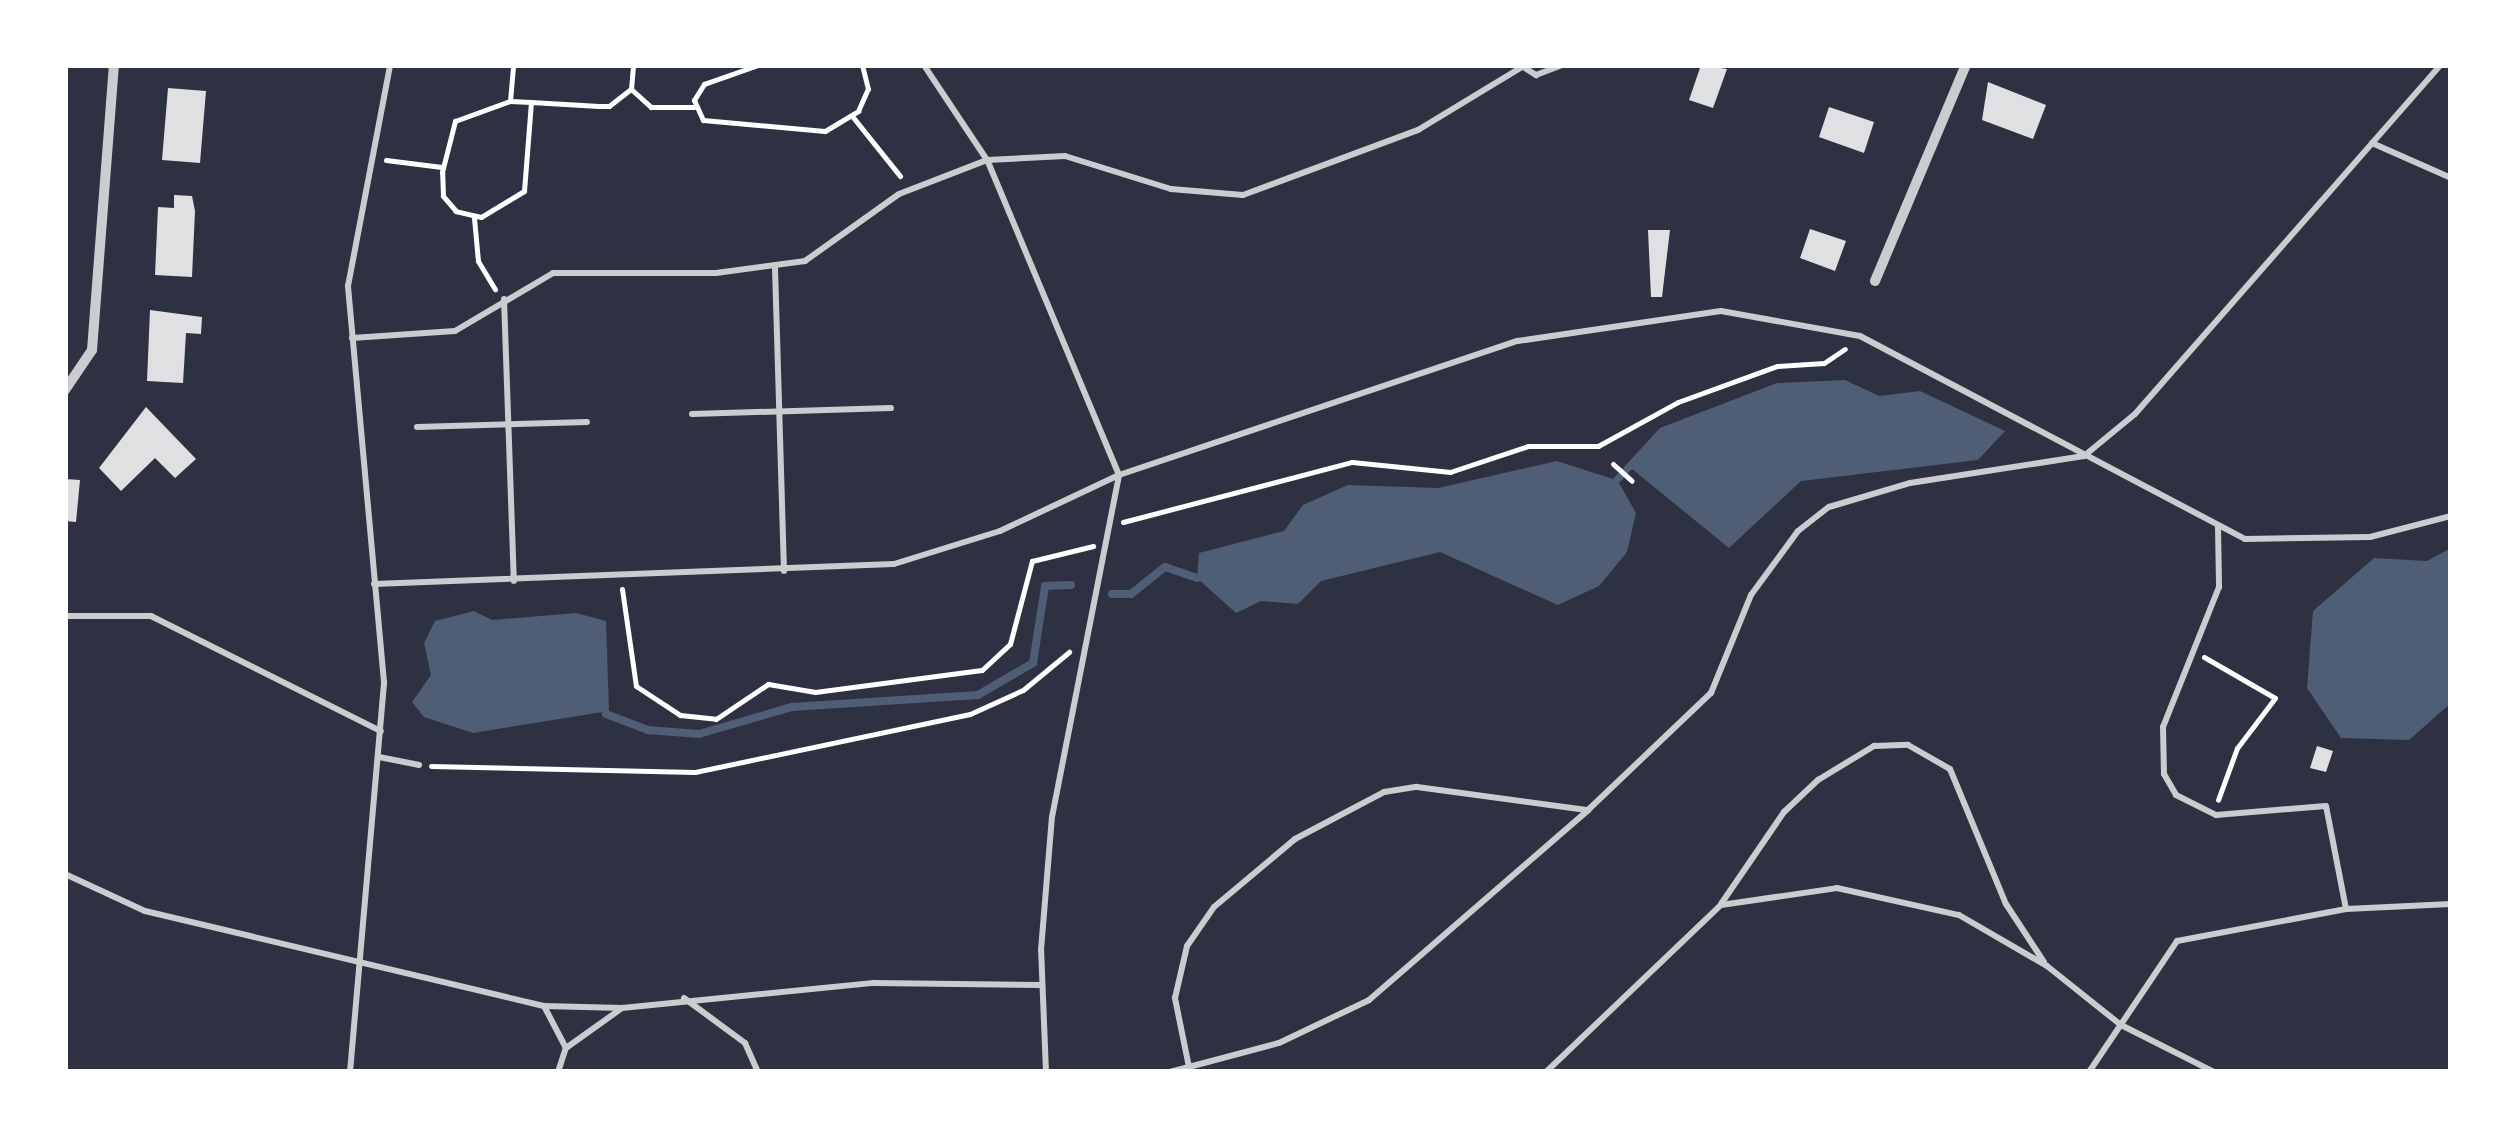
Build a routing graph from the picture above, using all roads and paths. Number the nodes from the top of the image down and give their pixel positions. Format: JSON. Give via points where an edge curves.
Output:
{"nodes":[{"id":1,"x":114,"y":65,"type":"edge"},
{"id":2,"x":390,"y":65,"type":"edge"},
{"id":3,"x":512,"y":65,"type":"edge"},
{"id":4,"x":632,"y":65,"type":"edge"},
{"id":5,"x":758,"y":65,"type":"edge"},
{"id":6,"x":862,"y":65,"type":"edge"},
{"id":7,"x":924,"y":65,"type":"edge"},
{"id":8,"x":1562,"y":65,"type":"edge"},
{"id":9,"x":1966,"y":65,"type":"edge"},
{"id":10,"x":2441,"y":65,"type":"edge"},
{"id":11,"x":1522,"y":66,"type":"edge"},
{"id":12,"x":631,"y":89,"type":"junction"},
{"id":13,"x":510,"y":101,"type":"junction"},
{"id":14,"x":531,"y":102,"type":"junction"},
{"id":15,"x":694,"y":107,"type":"junction"},
{"id":16,"x":852,"y":116,"type":"junction"},
{"id":17,"x":2372,"y":144,"type":"junction"},
{"id":18,"x":370,"y":158,"type":"junction"},
{"id":19,"x":987,"y":160,"type":"junction"},
{"id":20,"x":442,"y":167,"type":"junction"},
{"id":21,"x":2451,"y":178,"type":"edge"},
{"id":22,"x":910,"y":188,"type":"junction"},
{"id":23,"x":474,"y":218,"type":"junction"},
{"id":24,"x":776,"y":268,"type":"junction"},
{"id":25,"x":1875,"y":280,"type":"dead end"},
{"id":26,"x":504,"y":298,"type":"junction"},
{"id":27,"x":1855,"y":334,"type":"junction"},
{"id":28,"x":352,"y":338,"type":"junction"},
{"id":29,"x":65,"y":390,"type":"edge"},
{"id":30,"x":891,"y":408,"type":"dead end"},
{"id":31,"x":779,"y":412,"type":"junction"},
{"id":32,"x":692,"y":414,"type":"dead end"},
{"id":33,"x":587,"y":422,"type":"dead end"},
{"id":34,"x":510,"y":424,"type":"junction"},
{"id":35,"x":416,"y":427,"type":"dead end"},
{"id":36,"x":2084,"y":456,"type":"junction"},
{"id":37,"x":1613,"y":464,"type":"dead end"},
{"id":38,"x":1119,"y":475,"type":"junction"},
{"id":39,"x":1632,"y":481,"type":"dead end"},
{"id":40,"x":2451,"y":516,"type":"edge"},
{"id":41,"x":1114,"y":525,"type":"junction"},
{"id":42,"x":2218,"y":527,"type":"junction"},
{"id":43,"x":1109,"y":544,"type":"junction"},
{"id":44,"x":784,"y":571,"type":"junction"},
{"id":45,"x":619,"y":576,"type":"junction"},
{"id":46,"x":514,"y":581,"type":"junction"},
{"id":47,"x":374,"y":584,"type":"junction"},
{"id":48,"x":65,"y":616,"type":"edge"},
{"id":49,"x":1080,"y":644,"type":"junction"},
{"id":50,"x":2192,"y":651,"type":"junction"},
{"id":51,"x":380,"y":732,"type":"junction"},
{"id":52,"x":379,"y":756,"type":"junction"},
{"id":53,"x":420,"y":765,"type":"joint"},
{"id":54,"x":1588,"y":810,"type":"junction"},
{"id":55,"x":2216,"y":815,"type":"junction"},
{"id":56,"x":65,"y":874,"type":"edge"},
{"id":57,"x":2451,"y":904,"type":"edge"},
{"id":58,"x":1721,"y":905,"type":"junction"},
{"id":59,"x":2346,"y":909,"type":"junction"},
{"id":60,"x":2047,"y":966,"type":"junction"},
{"id":61,"x":366,"y":969,"type":"junction"},
{"id":62,"x":1041,"y":985,"type":"junction"},
{"id":63,"x":680,"y":996,"type":"junction"},
{"id":64,"x":544,"y":1006,"type":"junction"},
{"id":65,"x":622,"y":1008,"type":"junction"},
{"id":66,"x":2120,"y":1026,"type":"junction"},
{"id":67,"x":566,"y":1048,"type":"junction"},
{"id":68,"x":1189,"y":1068,"type":"edge"},
{"id":69,"x":350,"y":1072,"type":"edge"},
{"id":70,"x":558,"y":1072,"type":"edge"},
{"id":71,"x":758,"y":1072,"type":"edge"},
{"id":72,"x":1046,"y":1072,"type":"edge"},
{"id":73,"x":1170,"y":1072,"type":"edge"},
{"id":74,"x":1546,"y":1072,"type":"edge"},
{"id":75,"x":2089,"y":1072,"type":"edge"},
{"id":76,"x":2214,"y":1072,"type":"edge"}],
"edges":[{"from":1,"to":29,"type":"street","via":[[92,350]]},
{"from":2,"to":18,"type":"lane"},
{"from":3,"to":13,"type":"path"},
{"from":4,"to":12,"type":"path"},
{"from":5,"to":15,"type":"path","via":[[704,84]]},
{"from":6,"to":16,"type":"path","via":[[868,89]]},
{"from":7,"to":19,"type":"lane"},
{"from":8,"to":11,"type":"lane","via":[[1548,74]]},
{"from":9,"to":25,"type":"street"},
{"from":10,"to":17,"type":"lane"},
{"from":11,"to":19,"type":"lane","via":[[1418,130],[1243,194],[1171,188],[1065,156]]},
{"from":12,"to":14,"type":"path","via":[[610,106]]},
{"from":12,"to":15,"type":"path","via":[[652,107]]},
{"from":13,"to":14,"type":"path"},
{"from":13,"to":20,"type":"path","via":[[456,121]]},
{"from":14,"to":23,"type":"path","via":[[524,191]]},
{"from":15,"to":16,"type":"path","via":[[720,128],[825,132]]},
{"from":16,"to":22,"type":"path"},
{"from":17,"to":21,"type":"lane"},
{"from":17,"to":36,"type":"lane","via":[[2135,414]]},
{"from":18,"to":20,"type":"path"},
{"from":18,"to":28,"type":"lane","via":[[351,239]]},
{"from":19,"to":22,"type":"lane"},
{"from":19,"to":38,"type":"lane"},
{"from":20,"to":23,"type":"path","via":[[443,196]]},
{"from":22,"to":24,"type":"lane","via":[[836,244]]},
{"from":23,"to":26,"type":"path","via":[[478,262]]},
{"from":24,"to":26,"type":"lane","via":[[552,272]]},
{"from":24,"to":31,"type":"lane"},
{"from":26,"to":28,"type":"lane","via":[[454,331]]},
{"from":26,"to":34,"type":"lane"},
{"from":27,"to":36,"type":"lane","via":[[2030,418]]},
{"from":27,"to":38,"type":"lane","via":[[1721,311],[1602,322],[1335,398]]},
{"from":27,"to":41,"type":"path","via":[[1832,360],[1757,373],[1678,402],[1611,442],[1528,446],[1450,472],[1352,462]]},
{"from":28,"to":47,"type":"lane"},
{"from":30,"to":31,"type":"lane"},
{"from":31,"to":32,"type":"lane"},
{"from":31,"to":44,"type":"lane"},
{"from":33,"to":34,"type":"lane"},
{"from":34,"to":35,"type":"lane"},
{"from":34,"to":46,"type":"lane"},
{"from":36,"to":42,"type":"lane"},
{"from":36,"to":54,"type":"lane","via":[[1910,484],[1829,507],[1773,556],[1710,693]]},
{"from":37,"to":39,"type":"path"},
{"from":38,"to":41,"type":"lane"},
{"from":38,"to":44,"type":"lane","via":[[942,554]]},
{"from":40,"to":42,"type":"lane","via":[[2314,542],[2245,539]]},
{"from":41,"to":43,"type":"lane"},
{"from":42,"to":50,"type":"lane","via":[[2219,586]]},
{"from":43,"to":45,"type":"path","via":[[1032,562],[1010,644],[982,670],[815,692],[768,684],[730,716],[704,720],[652,702],[636,686]]},
{"from":43,"to":49,"type":"lane"},
{"from":44,"to":45,"type":"lane"},
{"from":45,"to":46,"type":"lane"},
{"from":46,"to":47,"type":"lane"},
{"from":47,"to":51,"type":"lane"},
{"from":48,"to":51,"type":"lane","via":[[151,616]]},
{"from":49,"to":53,"type":"path","via":[[1023,690],[970,714],[695,772]]},
{"from":49,"to":62,"type":"lane","via":[[1052,818]]},
{"from":50,"to":55,"type":"lane","via":[[2163,727],[2164,774],[2176,795]]},
{"from":50,"to":55,"type":"path","via":[[2276,698],[2226,769]]},
{"from":51,"to":52,"type":"lane"},
{"from":52,"to":53,"type":"lane"},
{"from":52,"to":61,"type":"lane"},
{"from":54,"to":68,"type":"lane","via":[[1369,1000],[1279,1043]]},
{"from":54,"to":68,"type":"lane","via":[[1418,787],[1384,792],[1296,839],[1214,908],[1187,946],[1175,998]]},
{"from":55,"to":59,"type":"lane","via":[[2326,806]]},
{"from":56,"to":61,"type":"lane","via":[[145,911]]},
{"from":57,"to":59,"type":"lane"},
{"from":58,"to":60,"type":"lane","via":[[1801,890],[1874,891],[1959,915]]},
{"from":58,"to":60,"type":"lane","via":[[1784,812],[1818,780],[1874,746],[1908,746],[1950,769],[2006,904]]},
{"from":58,"to":74,"type":"lane"},
{"from":59,"to":66,"type":"lane","via":[[2176,940]]},
{"from":60,"to":66,"type":"lane"},
{"from":61,"to":64,"type":"lane"},
{"from":61,"to":69,"type":"lane"},
{"from":62,"to":63,"type":"lane"},
{"from":62,"to":72,"type":"lane"},
{"from":63,"to":65,"type":"lane"},
{"from":63,"to":71,"type":"lane","via":[[746,1043]]},
{"from":64,"to":65,"type":"lane"},
{"from":64,"to":67,"type":"lane"},
{"from":65,"to":67,"type":"lane"},
{"from":66,"to":75,"type":"lane"},
{"from":66,"to":76,"type":"lane"},
{"from":67,"to":70,"type":"lane"},
{"from":68,"to":73,"type":"lane"}]}
